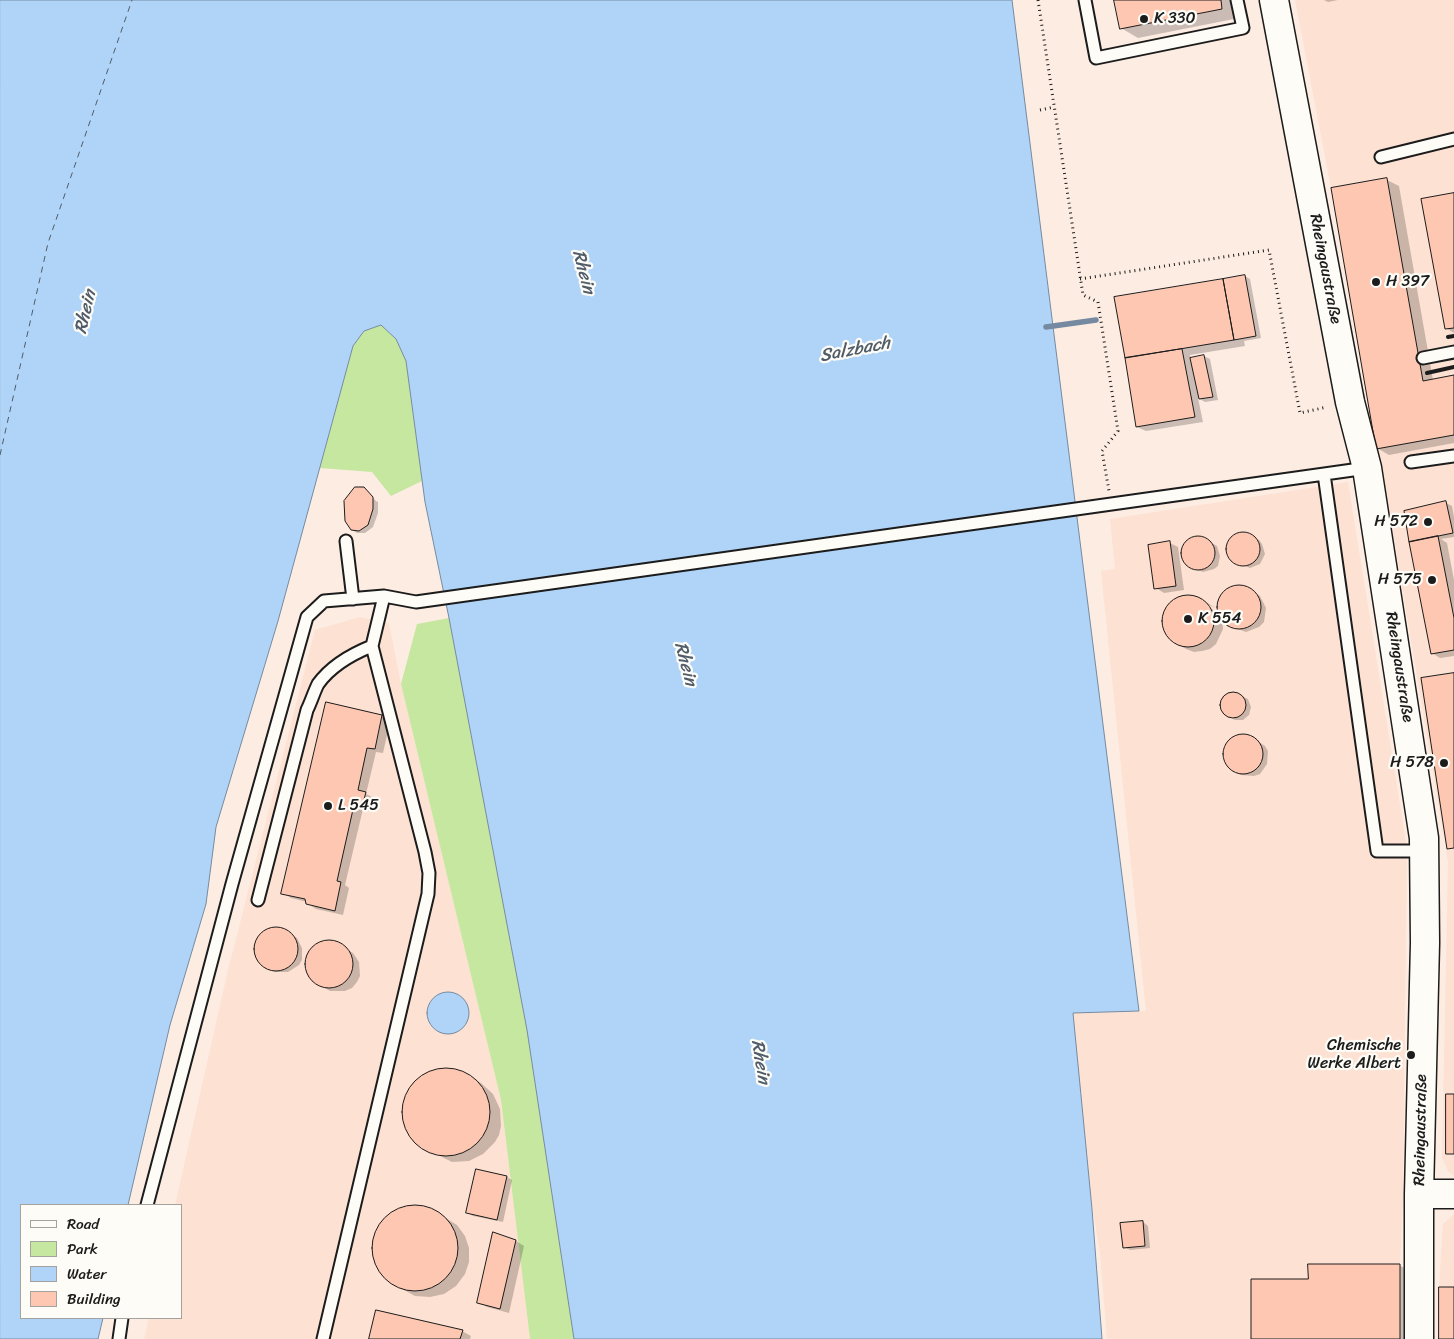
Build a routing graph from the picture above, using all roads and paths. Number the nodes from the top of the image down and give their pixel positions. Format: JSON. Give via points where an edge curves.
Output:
{"nodes":[{"id":1,"x":1038,"y":0,"type":"edge"},
{"id":2,"x":1086,"y":0,"type":"edge"},
{"id":3,"x":1236,"y":0,"type":"edge"},
{"id":4,"x":1274,"y":0,"type":"edge"},
{"id":5,"x":1054,"y":107,"type":"junction"},
{"id":6,"x":1040,"y":110,"type":"dead end"},
{"id":7,"x":1454,"y":139,"type":"edge"},
{"id":8,"x":1381,"y":157,"type":"dead end"},
{"id":9,"x":1080,"y":279,"type":"junction"},
{"id":10,"x":1454,"y":352,"type":"edge"},
{"id":11,"x":1423,"y":358,"type":"dead end"},
{"id":12,"x":1350,"y":402,"type":"junction"},
{"id":13,"x":1454,"y":456,"type":"edge"},
{"id":14,"x":1411,"y":462,"type":"dead end"},
{"id":15,"x":1367,"y":468,"type":"junction"},
{"id":16,"x":1324,"y":474,"type":"junction"},
{"id":17,"x":1111,"y":504,"type":"junction"},
{"id":18,"x":346,"y":540,"type":"dead end"},
{"id":19,"x":384,"y":596,"type":"junction"},
{"id":20,"x":353,"y":599,"type":"junction"},
{"id":21,"x":372,"y":646,"type":"junction"},
{"id":22,"x":1425,"y":851,"type":"junction"},
{"id":23,"x":258,"y":900,"type":"dead end"},
{"id":24,"x":1419,"y":1194,"type":"junction"},
{"id":25,"x":1454,"y":1194,"type":"edge"},
{"id":26,"x":147,"y":1204,"type":"edge"},
{"id":27,"x":122,"y":1319,"type":"edge"},
{"id":28,"x":119,"y":1339,"type":"edge"},
{"id":29,"x":324,"y":1339,"type":"edge"},
{"id":30,"x":1419,"y":1339,"type":"edge"}],
"edges":[{"from":1,"to":5,"type":"path"},
{"from":2,"to":3,"type":"lane","via":[[1096,58],[1243,28]]},
{"from":4,"to":12,"type":"street","name":"Rheingaustraße"},
{"from":5,"to":6,"type":"path"},
{"from":5,"to":9,"type":"path"},
{"from":7,"to":8,"type":"lane"},
{"from":9,"to":12,"type":"path","via":[[1270,250],[1300,413]]},
{"from":9,"to":17,"type":"path","via":[[1082,295],[1098,302],[1118,431],[1102,451]]},
{"from":10,"to":11,"type":"lane"},
{"from":12,"to":15,"type":"street","name":"Rheingaustraße"},
{"from":13,"to":14,"type":"lane"},
{"from":15,"to":16,"type":"lane"},
{"from":15,"to":22,"type":"street","name":"Rheingaustraße"},
{"from":16,"to":17,"type":"lane"},
{"from":16,"to":22,"type":"lane","via":[[1377,851]]},
{"from":17,"to":19,"type":"lane","via":[[416,602]]},
{"from":18,"to":20,"type":"lane"},
{"from":19,"to":20,"type":"lane"},
{"from":19,"to":21,"type":"lane"},
{"from":20,"to":26,"type":"lane","via":[[324,602],[307,617]]},
{"from":21,"to":23,"type":"lane","via":[[335,666],[318,685],[307,710]]},
{"from":21,"to":29,"type":"lane","via":[[429,873]]},
{"from":22,"to":24,"type":"street","name":"Rheingaustraße"},
{"from":24,"to":25,"type":"street"},
{"from":24,"to":30,"type":"street","name":"Rheingaustraße"},
{"from":27,"to":28,"type":"lane"}]}
